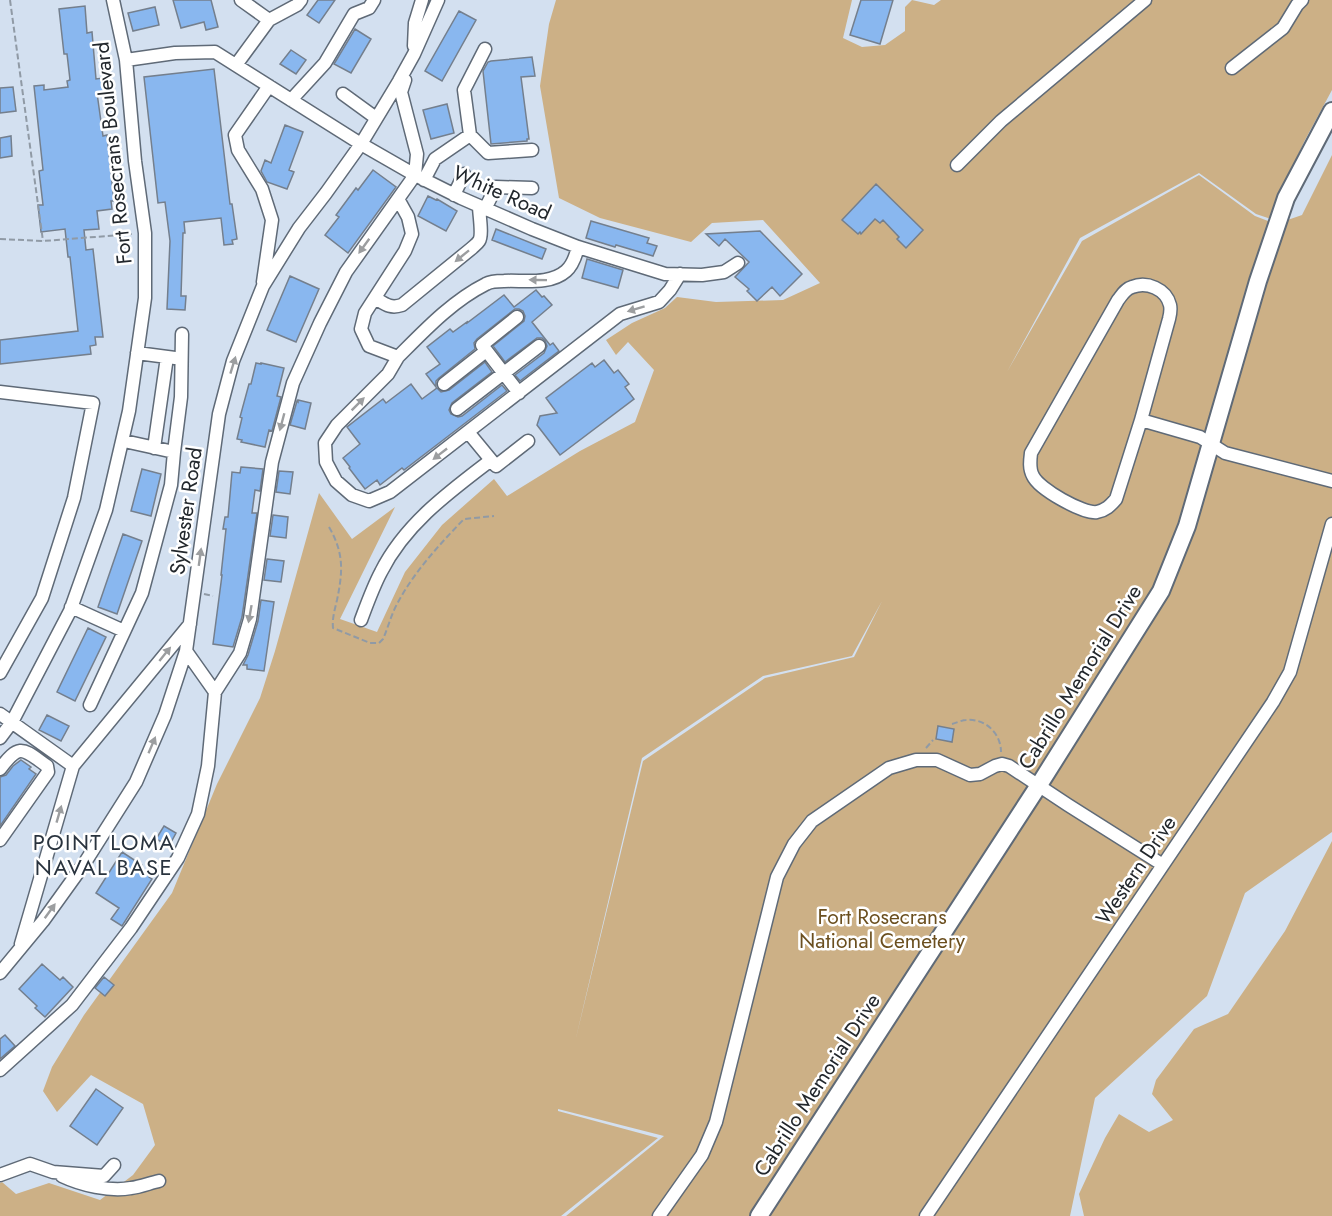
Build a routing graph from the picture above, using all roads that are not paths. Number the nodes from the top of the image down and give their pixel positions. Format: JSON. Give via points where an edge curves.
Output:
{"nodes":[{"id":1,"x":241,"y":0,"type":"edge"},
{"id":2,"x":301,"y":0,"type":"edge"},
{"id":3,"x":374,"y":0,"type":"edge"},
{"id":4,"x":422,"y":0,"type":"edge"},
{"id":5,"x":438,"y":0,"type":"edge"},
{"id":6,"x":1146,"y":0,"type":"edge"},
{"id":7,"x":1302,"y":0,"type":"edge"},
{"id":8,"x":115,"y":2,"type":"edge"},
{"id":9,"x":269,"y":20,"type":"junction"},
{"id":10,"x":484,"y":48,"type":"dead end"},
{"id":11,"x":414,"y":54,"type":"junction"},
{"id":12,"x":126,"y":60,"type":"junction"},
{"id":13,"x":236,"y":65,"type":"junction"},
{"id":14,"x":1232,"y":69,"type":"dead end"},
{"id":15,"x":269,"y":86,"type":"junction"},
{"id":16,"x":344,"y":94,"type":"dead end"},
{"id":17,"x":291,"y":100,"type":"junction"},
{"id":18,"x":1332,"y":111,"type":"edge"},
{"id":19,"x":376,"y":118,"type":"junction"},
{"id":20,"x":470,"y":135,"type":"junction"},
{"id":21,"x":361,"y":144,"type":"junction"},
{"id":22,"x":532,"y":150,"type":"dead end"},
{"id":23,"x":957,"y":165,"type":"dead end"},
{"id":24,"x":464,"y":174,"type":"dead end"},
{"id":25,"x":419,"y":178,"type":"junction"},
{"id":26,"x":532,"y":188,"type":"dead end"},
{"id":27,"x":454,"y":195,"type":"junction"},
{"id":28,"x":398,"y":199,"type":"junction"},
{"id":29,"x":482,"y":207,"type":"junction"},
{"id":30,"x":578,"y":247,"type":"junction"},
{"id":31,"x":738,"y":263,"type":"dead end"},
{"id":32,"x":680,"y":274,"type":"junction"},
{"id":33,"x":263,"y":286,"type":"junction"},
{"id":34,"x":375,"y":298,"type":"junction"},
{"id":35,"x":517,"y":317,"type":"dead end"},
{"id":36,"x":182,"y":334,"type":"dead end"},
{"id":37,"x":539,"y":346,"type":"dead end"},
{"id":38,"x":486,"y":351,"type":"junction"},
{"id":39,"x":137,"y":353,"type":"junction"},
{"id":40,"x":167,"y":357,"type":"junction"},
{"id":41,"x":398,"y":357,"type":"junction"},
{"id":42,"x":182,"y":359,"type":"junction"},
{"id":43,"x":504,"y":373,"type":"junction"},
{"id":44,"x":444,"y":384,"type":"dead end"},
{"id":45,"x":0,"y":392,"type":"edge"},
{"id":46,"x":519,"y":393,"type":"junction"},
{"id":47,"x":458,"y":409,"type":"dead end"},
{"id":48,"x":1141,"y":420,"type":"junction"},
{"id":49,"x":468,"y":432,"type":"junction"},
{"id":50,"x":124,"y":441,"type":"junction"},
{"id":51,"x":528,"y":441,"type":"dead end"},
{"id":52,"x":1211,"y":444,"type":"junction"},
{"id":53,"x":154,"y":448,"type":"junction"},
{"id":54,"x":174,"y":452,"type":"junction"},
{"id":55,"x":491,"y":460,"type":"junction"},
{"id":56,"x":1332,"y":481,"type":"edge"},
{"id":57,"x":1332,"y":524,"type":"edge"},
{"id":58,"x":71,"y":607,"type":"junction"},
{"id":59,"x":361,"y":620,"type":"dead end"},
{"id":60,"x":190,"y":623,"type":"junction"},
{"id":61,"x":124,"y":631,"type":"junction"},
{"id":62,"x":186,"y":651,"type":"junction"},
{"id":63,"x":0,"y":673,"type":"edge"},
{"id":64,"x":215,"y":692,"type":"junction"},
{"id":65,"x":90,"y":705,"type":"dead end"},
{"id":66,"x":0,"y":714,"type":"edge"},
{"id":67,"x":12,"y":722,"type":"junction"},
{"id":68,"x":0,"y":738,"type":"edge"},
{"id":69,"x":73,"y":766,"type":"junction"},
{"id":70,"x":0,"y":769,"type":"edge"},
{"id":71,"x":1040,"y":785,"type":"junction"},
{"id":72,"x":0,"y":840,"type":"edge"},
{"id":73,"x":1163,"y":865,"type":"junction"},
{"id":74,"x":19,"y":951,"type":"junction"},
{"id":75,"x":0,"y":972,"type":"edge"},
{"id":76,"x":0,"y":1070,"type":"edge"},
{"id":77,"x":114,"y":1165,"type":"dead end"},
{"id":78,"x":53,"y":1172,"type":"junction"},
{"id":79,"x":0,"y":1175,"type":"edge"},
{"id":80,"x":159,"y":1181,"type":"dead end"},
{"id":81,"x":659,"y":1216,"type":"edge"},
{"id":82,"x":759,"y":1216,"type":"edge"},
{"id":83,"x":926,"y":1216,"type":"edge"}],
"edges":[{"from":1,"to":9,"type":"street"},
{"from":2,"to":9,"type":"street"},
{"from":3,"to":17,"type":"street","via":[[369,8],[354,14],[325,63]]},
{"from":4,"to":11,"type":"street","via":[[415,22]]},
{"from":5,"to":11,"type":"street","name":"Sylvester Road"},
{"from":6,"to":23,"type":"street","via":[[1001,121]]},
{"from":7,"to":14,"type":"street","via":[[1283,28]]},
{"from":8,"to":12,"type":"street","name":"Fort Rosecrans Boulevard"},
{"from":9,"to":13,"type":"street"},
{"from":10,"to":20,"type":"street","via":[[464,90]]},
{"from":11,"to":19,"type":"street","name":"Sylvester Road"},
{"from":11,"to":25,"type":"street","name":"Sylvester Road","via":[[401,92]]},
{"from":12,"to":13,"type":"street","name":"White Road","via":[[215,52]]},
{"from":12,"to":39,"type":"street","name":"Fort Rosecrans Boulevard","via":[[145,233],[144,298]]},
{"from":13,"to":15,"type":"street","name":"White Road"},
{"from":15,"to":17,"type":"street","name":"White Road"},
{"from":15,"to":33,"type":"street","via":[[235,135],[238,150],[262,189],[272,220]]},
{"from":16,"to":19,"type":"street"},
{"from":17,"to":21,"type":"street","name":"White Road"},
{"from":18,"to":52,"type":"main road","name":"Cabrillo Memorial Drive","via":[[1286,198]]},
{"from":19,"to":21,"type":"street","name":"Sylvester Road"},
{"from":20,"to":22,"type":"street","via":[[488,153]]},
{"from":20,"to":25,"type":"street","via":[[435,159]]},
{"from":21,"to":25,"type":"street","name":"White Road"},
{"from":21,"to":33,"type":"street","name":"Sylvester Road","via":[[299,228]]},
{"from":24,"to":27,"type":"street"},
{"from":25,"to":27,"type":"street","name":"White Road"},
{"from":25,"to":28,"type":"street"},
{"from":26,"to":29,"type":"street","via":[[496,187]]},
{"from":27,"to":29,"type":"street","name":"White Road"},
{"from":28,"to":34,"type":"street","via":[[408,217],[411,234],[405,251]]},
{"from":28,"to":64,"type":"street","one_way":true,"via":[[346,272],[293,383],[272,462],[250,619],[240,653]]},
{"from":29,"to":30,"type":"street","name":"White Road"},
{"from":29,"to":34,"type":"street","one_way":true,"via":[[482,233],[472,248],[402,305],[389,306]]},
{"from":30,"to":32,"type":"street","name":"White Road","via":[[665,274]]},
{"from":30,"to":41,"type":"street","one_way":true,"via":[[566,272],[548,281],[489,282],[461,300]]},
{"from":31,"to":32,"type":"street","name":"White Road","via":[[724,272]]},
{"from":32,"to":46,"type":"street","one_way":true,"via":[[659,302],[620,314]]},
{"from":60,"to":33,"type":"street","name":"Sylvester Road","one_way":true,"via":[[219,414],[234,361]]},
{"from":34,"to":41,"type":"street","via":[[361,329],[369,346]]},
{"from":35,"to":38,"type":"street","via":[[482,345]]},
{"from":36,"to":42,"type":"street"},
{"from":37,"to":43,"type":"street"},
{"from":38,"to":43,"type":"street"},
{"from":38,"to":44,"type":"street"},
{"from":39,"to":40,"type":"street"},
{"from":39,"to":50,"type":"street","name":"Fort Rosecrans Boulevard"},
{"from":40,"to":42,"type":"street"},
{"from":40,"to":53,"type":"street"},
{"from":49,"to":41,"type":"street","one_way":true,"via":[[390,492],[369,501],[352,495],[336,481],[326,462],[325,443],[337,425],[388,374]]},
{"from":42,"to":54,"type":"street"},
{"from":43,"to":46,"type":"street"},
{"from":43,"to":47,"type":"street"},
{"from":45,"to":63,"type":"street","via":[[93,404],[74,498],[42,598]]},
{"from":46,"to":49,"type":"street"},
{"from":48,"to":48,"type":"street","via":[[1170,306],[1164,293],[1141,285],[1130,287],[1118,300],[1031,453],[1033,478],[1081,509],[1095,512],[1108,508],[1116,499]]},
{"from":48,"to":52,"type":"street","via":[[1200,437]]},
{"from":49,"to":55,"type":"street"},
{"from":50,"to":53,"type":"street"},
{"from":50,"to":58,"type":"street","name":"Fort Rosecrans Boulevard","via":[[106,510]]},
{"from":51,"to":55,"type":"street","via":[[496,466]]},
{"from":52,"to":56,"type":"street","via":[[1225,453]]},
{"from":52,"to":71,"type":"main road","name":"Cabrillo Memorial Drive","via":[[1187,526],[1161,591]]},
{"from":53,"to":54,"type":"street"},
{"from":54,"to":61,"type":"street","via":[[171,485],[142,593]]},
{"from":55,"to":59,"type":"street","via":[[444,496],[399,543],[381,571]]},
{"from":57,"to":73,"type":"street","name":"Western Drive","via":[[1290,672]]},
{"from":58,"to":61,"type":"street"},
{"from":58,"to":67,"type":"street","name":"Fort Rosecrans Boulevard"},
{"from":60,"to":62,"type":"street","name":"Sylvester Road"},
{"from":69,"to":60,"type":"street","one_way":true},
{"from":61,"to":65,"type":"street"},
{"from":62,"to":64,"type":"street"},
{"from":74,"to":62,"type":"street","name":"Sylvester Road","one_way":true,"via":[[84,864],[136,782],[165,715]]},
{"from":64,"to":76,"type":"street","via":[[208,766],[198,814],[178,858],[72,1005]]},
{"from":66,"to":67,"type":"street"},
{"from":67,"to":68,"type":"street","name":"Fort Rosecrans Boulevard"},
{"from":67,"to":69,"type":"street"},
{"from":74,"to":69,"type":"street","one_way":true},
{"from":70,"to":72,"type":"street","via":[[9,757],[26,751],[47,766],[48,772]]},
{"from":71,"to":73,"type":"street"},
{"from":71,"to":81,"type":"street","via":[[1009,765],[970,775],[936,760],[916,760],[889,768],[812,822],[794,844],[777,877],[717,1122],[702,1155]]},
{"from":71,"to":82,"type":"main road","name":"Cabrillo Memorial Drive"},
{"from":73,"to":83,"type":"street","name":"Western Drive"},
{"from":74,"to":75,"type":"street","name":"Sylvester Road"},
{"from":77,"to":78,"type":"street","via":[[104,1176]]},
{"from":78,"to":79,"type":"street","via":[[30,1164]]},
{"from":78,"to":80,"type":"street","via":[[78,1183],[106,1188],[129,1189]]}]}
